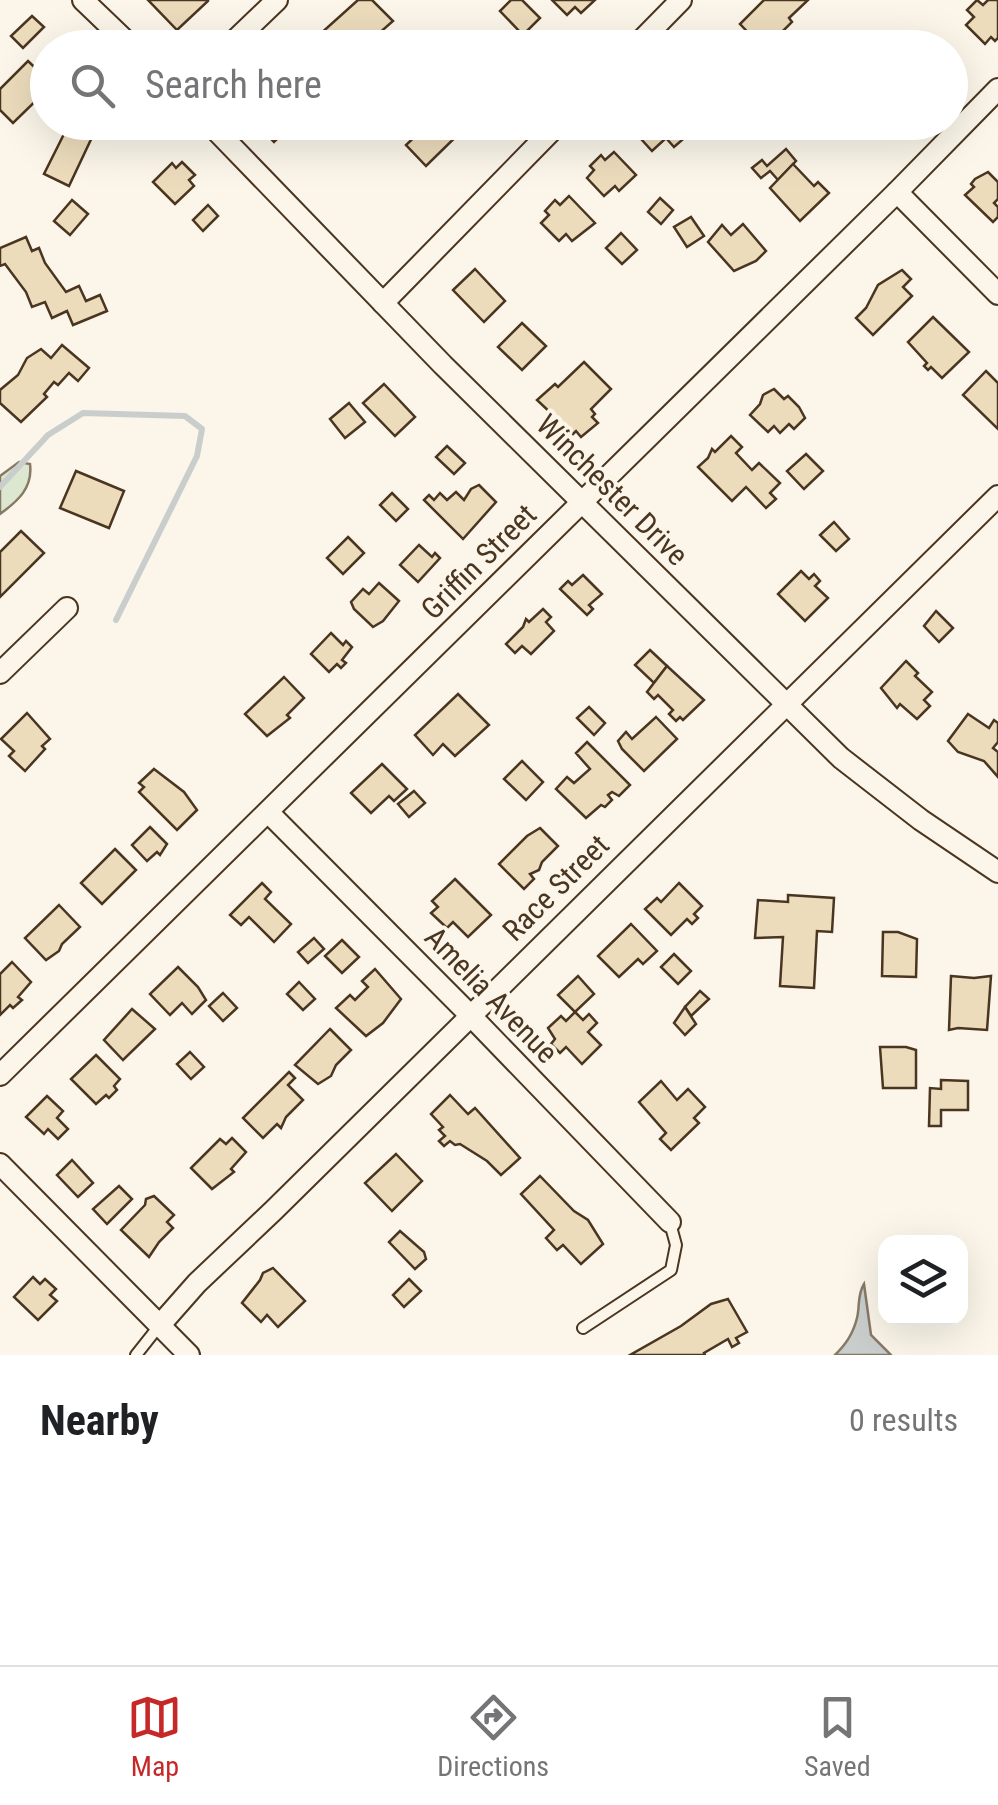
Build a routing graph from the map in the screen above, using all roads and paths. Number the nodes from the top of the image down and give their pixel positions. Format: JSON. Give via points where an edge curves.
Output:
{"nodes":[{"id":1,"x":84,"y":0,"type":"edge"},
{"id":2,"x":277,"y":0,"type":"edge"},
{"id":3,"x":681,"y":0,"type":"edge"},
{"id":4,"x":115,"y":30,"type":"edge"},
{"id":5,"x":246,"y":30,"type":"edge"},
{"id":6,"x":652,"y":30,"type":"edge"},
{"id":7,"x":998,"y":88,"type":"edge"},
{"id":8,"x":968,"y":119,"type":"edge"},
{"id":9,"x":225,"y":140,"type":"edge"},
{"id":10,"x":542,"y":140,"type":"edge"},
{"id":11,"x":948,"y":140,"type":"edge"},
{"id":12,"x":897,"y":192,"type":"junction"},
{"id":13,"x":998,"y":294,"type":"edge"},
{"id":14,"x":382,"y":303,"type":"junction"},
{"id":15,"x":998,"y":496,"type":"edge"},
{"id":16,"x":582,"y":502,"type":"junction"},
{"id":17,"x":68,"y":608,"type":"dead end"},
{"id":18,"x":0,"y":673,"type":"edge"},
{"id":19,"x":786,"y":703,"type":"junction"},
{"id":20,"x":268,"y":812,"type":"junction"},
{"id":21,"x":998,"y":872,"type":"edge"},
{"id":22,"x":470,"y":1016,"type":"junction"},
{"id":23,"x":0,"y":1075,"type":"edge"},
{"id":24,"x":0,"y":1164,"type":"edge"},
{"id":25,"x":670,"y":1222,"type":"joint"},
{"id":26,"x":160,"y":1325,"type":"junction"},
{"id":27,"x":583,"y":1328,"type":"dead end"},
{"id":28,"x":136,"y":1355,"type":"edge"},
{"id":29,"x":189,"y":1355,"type":"edge"}],
"edges":[{"from":1,"to":4,"type":"street"},
{"from":2,"to":5,"type":"street"},
{"from":3,"to":6,"type":"street"},
{"from":7,"to":8,"type":"street","name":"Griffin Street"},
{"from":9,"to":14,"type":"street","name":"Winchester Drive"},
{"from":10,"to":14,"type":"street"},
{"from":11,"to":12,"type":"street","name":"Griffin Street"},
{"from":12,"to":13,"type":"street"},
{"from":12,"to":16,"type":"street","name":"Griffin Street"},
{"from":14,"to":16,"type":"street","name":"Winchester Drive"},
{"from":15,"to":19,"type":"street","name":"Race Street"},
{"from":16,"to":19,"type":"street","name":"Winchester Drive"},
{"from":16,"to":20,"type":"street","name":"Griffin Street"},
{"from":17,"to":18,"type":"street"},
{"from":19,"to":21,"type":"street","name":"Winchester Drive","via":[[842,758]]},
{"from":19,"to":22,"type":"street","name":"Race Street"},
{"from":20,"to":22,"type":"street","name":"Amelia Avenue"},
{"from":20,"to":23,"type":"street","name":"Griffin Street"},
{"from":22,"to":25,"type":"street","name":"Amelia Avenue"},
{"from":22,"to":26,"type":"street","name":"Race Street"},
{"from":24,"to":26,"type":"street"},
{"from":25,"to":27,"type":"lane","via":[[676,1245],[671,1270]]},
{"from":26,"to":28,"type":"lane"},
{"from":26,"to":29,"type":"street"}]}
